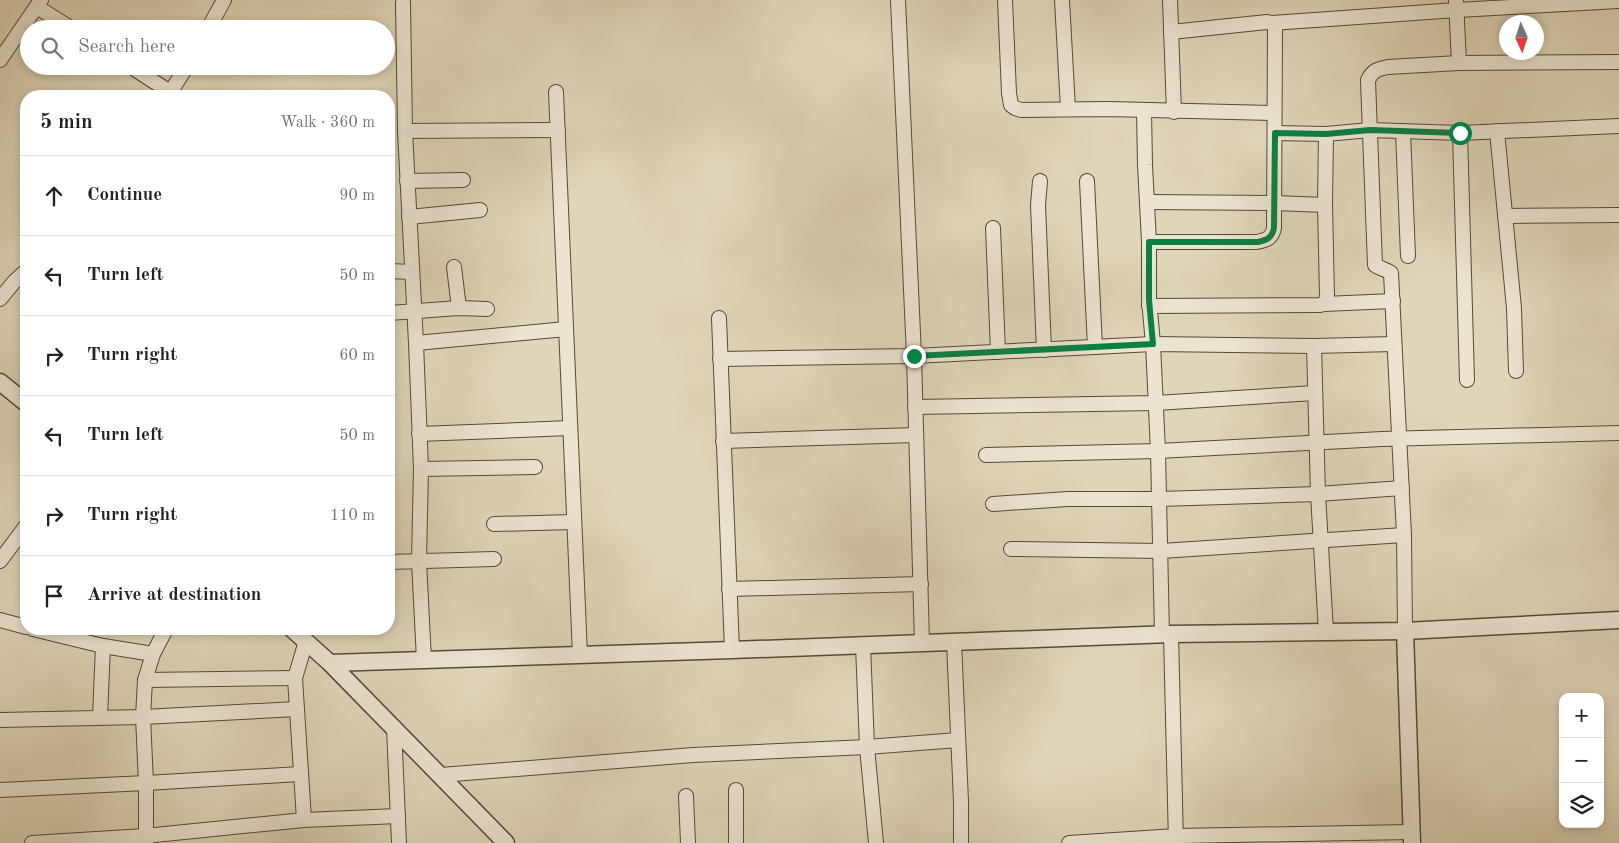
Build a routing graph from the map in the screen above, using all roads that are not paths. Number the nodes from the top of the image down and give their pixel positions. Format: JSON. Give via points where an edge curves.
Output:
{"nodes":[{"id":1,"x":224,"y":0,"type":"edge"},
{"id":2,"x":898,"y":0,"type":"edge"},
{"id":3,"x":1005,"y":0,"type":"edge"},
{"id":4,"x":1062,"y":0,"type":"edge"},
{"id":5,"x":1170,"y":0,"type":"edge"},
{"id":6,"x":1619,"y":1,"type":"edge"},
{"id":7,"x":39,"y":3,"type":"edge"},
{"id":8,"x":403,"y":4,"type":"dead end"},
{"id":9,"x":1456,"y":5,"type":"edge"},
{"id":10,"x":27,"y":20,"type":"edge"},
{"id":11,"x":61,"y":20,"type":"edge"},
{"id":12,"x":213,"y":20,"type":"edge"},
{"id":13,"x":1272,"y":23,"type":"junction"},
{"id":14,"x":20,"y":31,"type":"edge"},
{"id":15,"x":1171,"y":32,"type":"junction"},
{"id":16,"x":0,"y":60,"type":"edge"},
{"id":17,"x":1619,"y":62,"type":"edge"},
{"id":18,"x":1459,"y":64,"type":"junction"},
{"id":19,"x":143,"y":75,"type":"edge"},
{"id":20,"x":181,"y":75,"type":"edge"},
{"id":21,"x":163,"y":90,"type":"edge"},
{"id":22,"x":172,"y":90,"type":"edge"},
{"id":23,"x":556,"y":92,"type":"dead end"},
{"id":24,"x":1068,"y":109,"type":"junction"},
{"id":25,"x":1144,"y":110,"type":"junction"},
{"id":26,"x":1174,"y":112,"type":"junction"},
{"id":27,"x":1274,"y":113,"type":"junction"},
{"id":28,"x":1619,"y":126,"type":"edge"},
{"id":29,"x":558,"y":130,"type":"junction"},
{"id":30,"x":1370,"y":130,"type":"junction"},
{"id":31,"x":405,"y":131,"type":"junction"},
{"id":32,"x":1403,"y":131,"type":"junction"},
{"id":33,"x":1497,"y":131,"type":"junction"},
{"id":34,"x":1275,"y":133,"type":"junction"},
{"id":35,"x":1460,"y":133,"type":"junction"},
{"id":36,"x":1326,"y":134,"type":"junction"},
{"id":37,"x":463,"y":180,"type":"dead end"},
{"id":38,"x":407,"y":181,"type":"junction"},
{"id":39,"x":1040,"y":181,"type":"dead end"},
{"id":40,"x":1087,"y":181,"type":"dead end"},
{"id":41,"x":1147,"y":202,"type":"junction"},
{"id":42,"x":1275,"y":203,"type":"junction"},
{"id":43,"x":1325,"y":206,"type":"junction"},
{"id":44,"x":480,"y":210,"type":"dead end"},
{"id":45,"x":1505,"y":216,"type":"junction"},
{"id":46,"x":1619,"y":216,"type":"edge"},
{"id":47,"x":409,"y":217,"type":"junction"},
{"id":48,"x":993,"y":228,"type":"dead end"},
{"id":49,"x":1149,"y":242,"type":"junction"},
{"id":50,"x":1408,"y":256,"type":"dead end"},
{"id":51,"x":454,"y":267,"type":"dead end"},
{"id":52,"x":395,"y":271,"type":"edge"},
{"id":53,"x":412,"y":272,"type":"junction"},
{"id":54,"x":20,"y":276,"type":"edge"},
{"id":55,"x":0,"y":299,"type":"edge"},
{"id":56,"x":1393,"y":301,"type":"junction"},
{"id":57,"x":1324,"y":304,"type":"junction"},
{"id":58,"x":1149,"y":306,"type":"junction"},
{"id":59,"x":459,"y":308,"type":"junction"},
{"id":60,"x":487,"y":309,"type":"dead end"},
{"id":61,"x":414,"y":310,"type":"junction"},
{"id":62,"x":395,"y":312,"type":"edge"},
{"id":63,"x":719,"y":318,"type":"dead end"},
{"id":64,"x":566,"y":329,"type":"junction"},
{"id":65,"x":416,"y":342,"type":"junction"},
{"id":66,"x":1153,"y":344,"type":"junction"},
{"id":67,"x":1394,"y":344,"type":"junction"},
{"id":68,"x":1314,"y":346,"type":"junction"},
{"id":69,"x":1096,"y":347,"type":"junction"},
{"id":70,"x":1044,"y":350,"type":"junction"},
{"id":71,"x":998,"y":352,"type":"junction"},
{"id":72,"x":914,"y":356,"type":"junction"},
{"id":73,"x":720,"y":359,"type":"junction"},
{"id":74,"x":1516,"y":371,"type":"dead end"},
{"id":75,"x":1467,"y":380,"type":"dead end"},
{"id":76,"x":0,"y":382,"type":"edge"},
{"id":77,"x":1315,"y":393,"type":"junction"},
{"id":78,"x":20,"y":398,"type":"edge"},
{"id":79,"x":1156,"y":403,"type":"junction"},
{"id":80,"x":915,"y":407,"type":"junction"},
{"id":81,"x":570,"y":428,"type":"junction"},
{"id":82,"x":1619,"y":433,"type":"edge"},
{"id":83,"x":419,"y":434,"type":"junction"},
{"id":84,"x":916,"y":434,"type":"junction"},
{"id":85,"x":1399,"y":439,"type":"junction"},
{"id":86,"x":724,"y":441,"type":"junction"},
{"id":87,"x":1316,"y":442,"type":"junction"},
{"id":88,"x":1158,"y":450,"type":"junction"},
{"id":89,"x":986,"y":455,"type":"dead end"},
{"id":90,"x":535,"y":467,"type":"dead end"},
{"id":91,"x":421,"y":469,"type":"junction"},
{"id":92,"x":1402,"y":488,"type":"junction"},
{"id":93,"x":1318,"y":494,"type":"junction"},
{"id":94,"x":1160,"y":499,"type":"junction"},
{"id":95,"x":993,"y":504,"type":"dead end"},
{"id":96,"x":574,"y":522,"type":"junction"},
{"id":97,"x":494,"y":524,"type":"dead end"},
{"id":98,"x":20,"y":534,"type":"edge"},
{"id":99,"x":1404,"y":535,"type":"junction"},
{"id":100,"x":1320,"y":539,"type":"junction"},
{"id":101,"x":1011,"y":549,"type":"dead end"},
{"id":102,"x":1161,"y":551,"type":"junction"},
{"id":103,"x":494,"y":559,"type":"dead end"},
{"id":104,"x":0,"y":560,"type":"edge"},
{"id":105,"x":419,"y":561,"type":"junction"},
{"id":106,"x":395,"y":562,"type":"edge"},
{"id":107,"x":921,"y":584,"type":"junction"},
{"id":108,"x":729,"y":589,"type":"junction"},
{"id":109,"x":0,"y":620,"type":"edge"},
{"id":110,"x":1619,"y":620,"type":"edge"},
{"id":111,"x":20,"y":625,"type":"edge"},
{"id":112,"x":1405,"y":631,"type":"junction"},
{"id":113,"x":1326,"y":632,"type":"junction"},
{"id":114,"x":58,"y":635,"type":"edge"},
{"id":115,"x":163,"y":635,"type":"edge"},
{"id":116,"x":299,"y":635,"type":"edge"},
{"id":117,"x":1166,"y":635,"type":"junction"},
{"id":118,"x":306,"y":641,"type":"junction"},
{"id":119,"x":954,"y":642,"type":"junction"},
{"id":120,"x":922,"y":643,"type":"junction"},
{"id":121,"x":863,"y":645,"type":"junction"},
{"id":122,"x":103,"y":646,"type":"junction"},
{"id":123,"x":732,"y":650,"type":"junction"},
{"id":124,"x":153,"y":654,"type":"junction"},
{"id":125,"x":580,"y":655,"type":"junction"},
{"id":126,"x":424,"y":660,"type":"junction"},
{"id":127,"x":330,"y":663,"type":"junction"},
{"id":128,"x":295,"y":678,"type":"junction"},
{"id":129,"x":145,"y":680,"type":"junction"},
{"id":130,"x":297,"y":709,"type":"junction"},
{"id":131,"x":100,"y":717,"type":"junction"},
{"id":132,"x":143,"y":717,"type":"junction"},
{"id":133,"x":0,"y":720,"type":"edge"},
{"id":134,"x":394,"y":727,"type":"junction"},
{"id":135,"x":958,"y":740,"type":"junction"},
{"id":136,"x":867,"y":746,"type":"junction"},
{"id":137,"x":300,"y":774,"type":"junction"},
{"id":138,"x":441,"y":775,"type":"junction"},
{"id":139,"x":146,"y":783,"type":"junction"},
{"id":140,"x":0,"y":790,"type":"edge"},
{"id":141,"x":736,"y":790,"type":"dead end"},
{"id":142,"x":686,"y":796,"type":"dead end"},
{"id":143,"x":398,"y":816,"type":"junction"},
{"id":144,"x":304,"y":820,"type":"junction"},
{"id":145,"x":1412,"y":838,"type":"edge"},
{"id":146,"x":146,"y":839,"type":"edge"},
{"id":147,"x":1176,"y":840,"type":"edge"},
{"id":148,"x":32,"y":843,"type":"edge"},
{"id":149,"x":399,"y":843,"type":"edge"},
{"id":150,"x":506,"y":843,"type":"edge"},
{"id":151,"x":688,"y":843,"type":"edge"},
{"id":152,"x":736,"y":843,"type":"edge"},
{"id":153,"x":876,"y":843,"type":"edge"},
{"id":154,"x":961,"y":843,"type":"edge"},
{"id":155,"x":1069,"y":843,"type":"edge"}],
"edges":[{"from":1,"to":12,"type":"street"},
{"from":2,"to":72,"type":"street"},
{"from":3,"to":24,"type":"street","via":[[1011,105],[1021,110]]},
{"from":4,"to":24,"type":"street"},
{"from":5,"to":15,"type":"street"},
{"from":6,"to":9,"type":"street"},
{"from":7,"to":10,"type":"street"},
{"from":7,"to":11,"type":"street"},
{"from":8,"to":31,"type":"street"},
{"from":9,"to":13,"type":"street"},
{"from":9,"to":18,"type":"street"},
{"from":13,"to":15,"type":"street"},
{"from":13,"to":27,"type":"street","via":[[1276,33]]},
{"from":14,"to":16,"type":"street"},
{"from":15,"to":26,"type":"street"},
{"from":17,"to":18,"type":"street"},
{"from":18,"to":30,"type":"street","via":[[1388,67],[1371,74],[1368,80]]},
{"from":19,"to":21,"type":"street"},
{"from":20,"to":22,"type":"street"},
{"from":23,"to":29,"type":"street"},
{"from":24,"to":25,"type":"street"},
{"from":25,"to":26,"type":"street"},
{"from":25,"to":41,"type":"street"},
{"from":26,"to":27,"type":"street"},
{"from":27,"to":34,"type":"street"},
{"from":28,"to":33,"type":"street"},
{"from":29,"to":31,"type":"street"},
{"from":29,"to":64,"type":"street"},
{"from":30,"to":32,"type":"street"},
{"from":30,"to":36,"type":"street"},
{"from":30,"to":56,"type":"street","via":[[1375,265],[1391,273]]},
{"from":31,"to":38,"type":"street"},
{"from":32,"to":35,"type":"street"},
{"from":32,"to":50,"type":"street"},
{"from":33,"to":35,"type":"street"},
{"from":33,"to":45,"type":"street"},
{"from":34,"to":36,"type":"street"},
{"from":34,"to":42,"type":"street"},
{"from":35,"to":75,"type":"street"},
{"from":36,"to":43,"type":"street"},
{"from":37,"to":38,"type":"street"},
{"from":38,"to":47,"type":"street"},
{"from":39,"to":70,"type":"street","via":[[1038,205]]},
{"from":40,"to":69,"type":"street"},
{"from":41,"to":42,"type":"street"},
{"from":41,"to":49,"type":"street"},
{"from":42,"to":43,"type":"street"},
{"from":42,"to":49,"type":"street","via":[[1273,234],[1265,240]]},
{"from":43,"to":57,"type":"street","via":[[1327,296]]},
{"from":44,"to":47,"type":"street"},
{"from":45,"to":46,"type":"street"},
{"from":45,"to":74,"type":"street"},
{"from":47,"to":53,"type":"street"},
{"from":48,"to":71,"type":"street"},
{"from":49,"to":58,"type":"street"},
{"from":51,"to":59,"type":"street"},
{"from":52,"to":53,"type":"street"},
{"from":53,"to":61,"type":"street"},
{"from":54,"to":55,"type":"street"},
{"from":56,"to":57,"type":"street"},
{"from":56,"to":67,"type":"street"},
{"from":57,"to":58,"type":"street"},
{"from":58,"to":66,"type":"street"},
{"from":59,"to":60,"type":"street"},
{"from":59,"to":61,"type":"street"},
{"from":61,"to":62,"type":"street"},
{"from":61,"to":65,"type":"street"},
{"from":63,"to":73,"type":"street"},
{"from":64,"to":65,"type":"street"},
{"from":64,"to":81,"type":"street"},
{"from":65,"to":83,"type":"street"},
{"from":66,"to":68,"type":"street"},
{"from":66,"to":69,"type":"street"},
{"from":66,"to":79,"type":"street"},
{"from":67,"to":68,"type":"street"},
{"from":67,"to":85,"type":"street"},
{"from":68,"to":77,"type":"street"},
{"from":69,"to":70,"type":"street"},
{"from":70,"to":71,"type":"street"},
{"from":71,"to":72,"type":"street"},
{"from":72,"to":73,"type":"street"},
{"from":72,"to":80,"type":"street"},
{"from":73,"to":86,"type":"street"},
{"from":76,"to":78,"type":"street"},
{"from":77,"to":79,"type":"street"},
{"from":77,"to":87,"type":"street"},
{"from":79,"to":80,"type":"street"},
{"from":79,"to":88,"type":"street"},
{"from":80,"to":84,"type":"street"},
{"from":81,"to":83,"type":"street"},
{"from":81,"to":96,"type":"street"},
{"from":82,"to":85,"type":"street"},
{"from":83,"to":91,"type":"street"},
{"from":84,"to":86,"type":"street"},
{"from":84,"to":107,"type":"street"},
{"from":85,"to":87,"type":"street"},
{"from":85,"to":92,"type":"street"},
{"from":86,"to":108,"type":"street"},
{"from":87,"to":88,"type":"street"},
{"from":87,"to":93,"type":"street"},
{"from":88,"to":89,"type":"street"},
{"from":88,"to":94,"type":"street"},
{"from":90,"to":91,"type":"street"},
{"from":91,"to":105,"type":"street"},
{"from":92,"to":93,"type":"street"},
{"from":92,"to":99,"type":"street"},
{"from":93,"to":94,"type":"street"},
{"from":93,"to":100,"type":"street"},
{"from":94,"to":95,"type":"street","via":[[1068,499]]},
{"from":94,"to":102,"type":"street"},
{"from":96,"to":97,"type":"street"},
{"from":96,"to":125,"type":"street"},
{"from":98,"to":104,"type":"street"},
{"from":99,"to":100,"type":"street"},
{"from":99,"to":112,"type":"street"},
{"from":100,"to":102,"type":"street"},
{"from":100,"to":113,"type":"street"},
{"from":101,"to":102,"type":"street"},
{"from":102,"to":117,"type":"street"},
{"from":103,"to":105,"type":"street"},
{"from":105,"to":106,"type":"street"},
{"from":105,"to":126,"type":"street"},
{"from":107,"to":108,"type":"street"},
{"from":107,"to":120,"type":"street"},
{"from":108,"to":123,"type":"street"},
{"from":109,"to":111,"type":"street"},
{"from":110,"to":112,"type":"street"},
{"from":112,"to":113,"type":"street"},
{"from":112,"to":145,"type":"street"},
{"from":113,"to":117,"type":"street"},
{"from":114,"to":122,"type":"street"},
{"from":115,"to":124,"type":"street"},
{"from":116,"to":118,"type":"street"},
{"from":117,"to":119,"type":"street"},
{"from":117,"to":147,"type":"street"},
{"from":118,"to":127,"type":"street"},
{"from":118,"to":128,"type":"street"},
{"from":119,"to":120,"type":"street"},
{"from":119,"to":135,"type":"street"},
{"from":120,"to":121,"type":"street"},
{"from":121,"to":123,"type":"street"},
{"from":121,"to":136,"type":"street"},
{"from":122,"to":124,"type":"street"},
{"from":122,"to":131,"type":"street"},
{"from":123,"to":125,"type":"street"},
{"from":124,"to":129,"type":"street"},
{"from":125,"to":126,"type":"street"},
{"from":126,"to":127,"type":"street"},
{"from":127,"to":134,"type":"street"},
{"from":128,"to":129,"type":"street"},
{"from":128,"to":130,"type":"street"},
{"from":129,"to":132,"type":"street"},
{"from":130,"to":132,"type":"street"},
{"from":130,"to":137,"type":"street"},
{"from":131,"to":132,"type":"street"},
{"from":131,"to":133,"type":"street"},
{"from":132,"to":139,"type":"street"},
{"from":134,"to":138,"type":"street"},
{"from":134,"to":143,"type":"street"},
{"from":135,"to":136,"type":"street"},
{"from":135,"to":154,"type":"street"},
{"from":136,"to":138,"type":"street","via":[[693,755]]},
{"from":136,"to":153,"type":"street"},
{"from":137,"to":139,"type":"street"},
{"from":137,"to":144,"type":"street"},
{"from":138,"to":150,"type":"street"},
{"from":139,"to":140,"type":"street"},
{"from":139,"to":146,"type":"street"},
{"from":141,"to":152,"type":"street"},
{"from":142,"to":151,"type":"street"},
{"from":143,"to":144,"type":"street"},
{"from":143,"to":149,"type":"street"},
{"from":144,"to":146,"type":"street"},
{"from":145,"to":147,"type":"street"},
{"from":146,"to":148,"type":"street"},
{"from":147,"to":155,"type":"street"}]}
